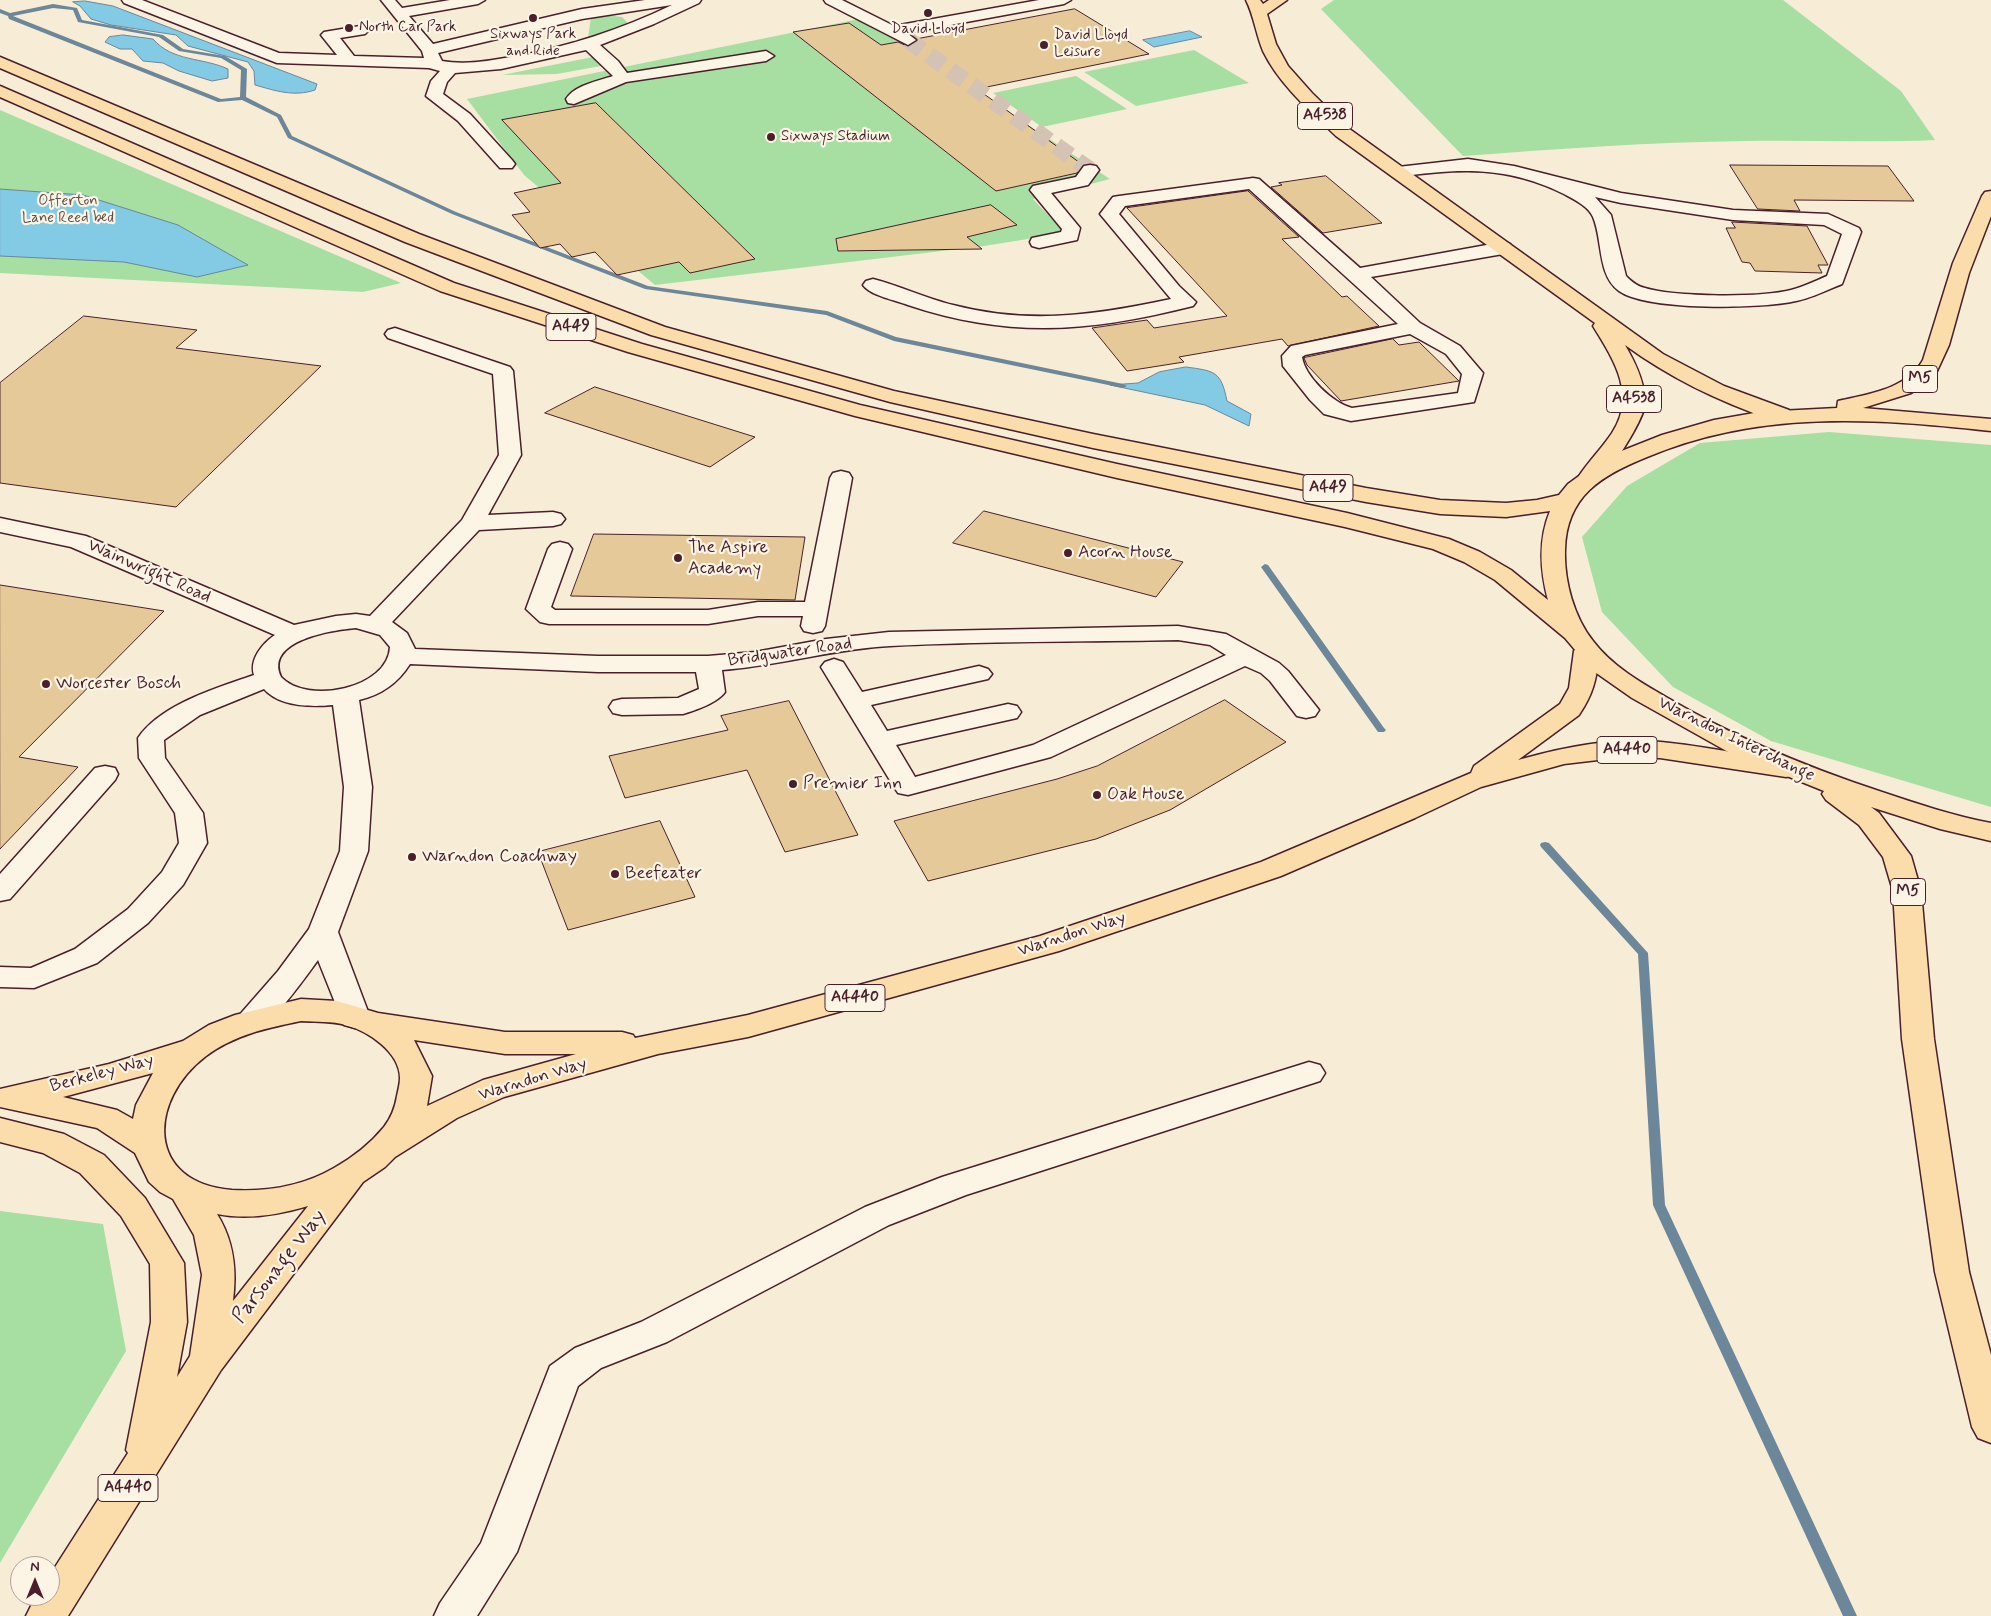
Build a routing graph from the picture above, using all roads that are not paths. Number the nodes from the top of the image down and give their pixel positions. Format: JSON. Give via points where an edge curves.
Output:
{"nodes":[{"id":1,"x":129,"y":0,"type":"edge"},
{"id":2,"x":387,"y":0,"type":"edge"},
{"id":3,"x":478,"y":0,"type":"edge"},
{"id":4,"x":675,"y":0,"type":"edge"},
{"id":5,"x":694,"y":0,"type":"edge"},
{"id":6,"x":831,"y":0,"type":"edge"},
{"id":7,"x":1064,"y":0,"type":"edge"},
{"id":8,"x":1280,"y":0,"type":"edge"},
{"id":9,"x":1257,"y":6,"type":"edge"},
{"id":10,"x":616,"y":9,"type":"junction"},
{"id":11,"x":398,"y":13,"type":"junction"},
{"id":12,"x":644,"y":23,"type":"junction"},
{"id":13,"x":360,"y":31,"type":"dead end"},
{"id":14,"x":894,"y":31,"type":"junction"},
{"id":15,"x":908,"y":40,"type":"tunnel mouth"},
{"id":16,"x":590,"y":46,"type":"junction"},
{"id":17,"x":766,"y":56,"type":"dead end"},
{"id":18,"x":349,"y":60,"type":"junction"},
{"id":19,"x":438,"y":60,"type":"junction"},
{"id":20,"x":0,"y":62,"type":"edge"},
{"id":21,"x":623,"y":78,"type":"junction"},
{"id":22,"x":0,"y":91,"type":"edge"},
{"id":23,"x":574,"y":99,"type":"dead end"},
{"id":24,"x":506,"y":164,"type":"dead end"},
{"id":25,"x":1090,"y":170,"type":"dead end"},
{"id":26,"x":1398,"y":172,"type":"junction"},
{"id":27,"x":1555,"y":183,"type":"junction"},
{"id":28,"x":1991,"y":196,"type":"edge"},
{"id":29,"x":1039,"y":242,"type":"dead end"},
{"id":30,"x":1504,"y":248,"type":"junction"},
{"id":31,"x":1356,"y":274,"type":"junction"},
{"id":32,"x":873,"y":285,"type":"dead end"},
{"id":33,"x":1598,"y":318,"type":"junction"},
{"id":34,"x":1412,"y":328,"type":"junction"},
{"id":35,"x":395,"y":334,"type":"dead end"},
{"id":36,"x":1810,"y":414,"type":"junction"},
{"id":37,"x":1781,"y":416,"type":"junction"},
{"id":38,"x":1990,"y":425,"type":"edge"},
{"id":39,"x":1590,"y":476,"type":"junction"},
{"id":40,"x":841,"y":478,"type":"dead end"},
{"id":41,"x":1565,"y":500,"type":"junction"},
{"id":42,"x":553,"y":519,"type":"dead end"},
{"id":43,"x":472,"y":523,"type":"junction"},
{"id":44,"x":0,"y":525,"type":"edge"},
{"id":45,"x":560,"y":549,"type":"dead end"},
{"id":46,"x":816,"y":609,"type":"junction"},
{"id":47,"x":375,"y":625,"type":"junction"},
{"id":48,"x":294,"y":634,"type":"junction"},
{"id":49,"x":1580,"y":642,"type":"junction"},
{"id":50,"x":402,"y":656,"type":"junction"},
{"id":51,"x":1245,"y":656,"type":"junction"},
{"id":52,"x":830,"y":657,"type":"junction"},
{"id":53,"x":708,"y":664,"type":"junction"},
{"id":54,"x":979,"y":674,"type":"dead end"},
{"id":55,"x":267,"y":679,"type":"junction"},
{"id":56,"x":346,"y":696,"type":"junction"},
{"id":57,"x":855,"y":701,"type":"junction"},
{"id":58,"x":622,"y":707,"type":"dead end"},
{"id":59,"x":1306,"y":710,"type":"dead end"},
{"id":60,"x":1008,"y":712,"type":"dead end"},
{"id":61,"x":880,"y":741,"type":"junction"},
{"id":62,"x":1786,"y":769,"type":"junction"},
{"id":63,"x":105,"y":774,"type":"dead end"},
{"id":64,"x":1471,"y":781,"type":"junction"},
{"id":65,"x":1819,"y":781,"type":"junction"},
{"id":66,"x":1989,"y":831,"type":"edge"},
{"id":67,"x":0,"y":892,"type":"edge"},
{"id":68,"x":323,"y":932,"type":"junction"},
{"id":69,"x":0,"y":977,"type":"edge"},
{"id":70,"x":251,"y":1019,"type":"junction"},
{"id":71,"x":366,"y":1021,"type":"junction"},
{"id":72,"x":658,"y":1043,"type":"junction"},
{"id":73,"x":194,"y":1049,"type":"junction"},
{"id":74,"x":1309,"y":1073,"type":"dead end"},
{"id":75,"x":4,"y":1098,"type":"edge"},
{"id":76,"x":0,"y":1130,"type":"edge"},
{"id":77,"x":148,"y":1145,"type":"junction"},
{"id":78,"x":387,"y":1147,"type":"junction"},
{"id":79,"x":351,"y":1175,"type":"junction"},
{"id":80,"x":185,"y":1191,"type":"junction"},
{"id":81,"x":208,"y":1359,"type":"junction"},
{"id":82,"x":1991,"y":1428,"type":"edge"},
{"id":83,"x":142,"y":1466,"type":"junction"},
{"id":84,"x":46,"y":1616,"type":"edge"},
{"id":85,"x":454,"y":1616,"type":"edge"}],
"edges":[{"from":1,"to":18,"type":"street","via":[[277,58]]},
{"from":2,"to":11,"type":"street"},
{"from":3,"to":11,"type":"street"},
{"from":4,"to":10,"type":"street"},
{"from":5,"to":12,"type":"street"},
{"from":6,"to":14,"type":"street"},
{"from":7,"to":14,"type":"street"},
{"from":8,"to":9,"type":"main road","number":"A4538"},
{"from":9,"to":26,"type":"main road","number":"A4538","via":[[1274,57],[1307,98],[1342,132]]},
{"from":10,"to":12,"type":"street"},
{"from":10,"to":19,"type":"street","via":[[582,14]]},
{"from":11,"to":19,"type":"street"},
{"from":12,"to":16,"type":"street"},
{"from":13,"to":18,"type":"street","via":[[329,35]]},
{"from":14,"to":15,"type":"street"},
{"from":16,"to":19,"type":"street","via":[[472,69]]},
{"from":16,"to":21,"type":"street"},
{"from":17,"to":21,"type":"street"},
{"from":18,"to":19,"type":"street"},
{"from":19,"to":24,"type":"street","via":[[439,81],[434,96],[449,103],[463,116]]},
{"from":20,"to":41,"type":"main road","number":"A449","via":[[412,238],[649,328],[890,396],[1093,441],[1440,507],[1506,510]]},
{"from":21,"to":23,"type":"street"},
{"from":22,"to":49,"type":"main road","number":"A449","via":[[447,287],[635,348],[855,410],[1441,544],[1503,575]]},
{"from":25,"to":29,"type":"street","via":[[1082,181],[1039,190],[1070,228],[1070,236]]},
{"from":26,"to":27,"type":"street","via":[[1468,164],[1514,171]]},
{"from":26,"to":30,"type":"main road","number":"A4538"},
{"from":27,"to":27,"type":"street","via":[[1621,198],[1733,215],[1828,220],[1852,232],[1835,280],[1792,296],[1747,302],[1642,294],[1626,287],[1617,277],[1602,215],[1587,199]]},
{"from":28,"to":36,"type":"main road","number":"M5","via":[[1976,225],[1934,358],[1922,378],[1881,397]]},
{"from":30,"to":31,"type":"street"},
{"from":30,"to":33,"type":"main road","number":"A4538"},
{"from":31,"to":32,"type":"street","via":[[1253,183],[1119,201],[1109,214],[1172,290],[1186,302],[1092,320],[1010,320],[935,307]]},
{"from":31,"to":34,"type":"street"},
{"from":33,"to":37,"type":"main road","number":"A4538","via":[[1706,388]]},
{"from":33,"to":39,"type":"main road","number":"A4538","via":[[1622,358],[1634,387],[1633,414],[1624,432]]},
{"from":34,"to":34,"type":"street","via":[[1453,350],[1473,373],[1467,398],[1351,415],[1332,409],[1293,366],[1292,356],[1298,350]]},
{"from":35,"to":43,"type":"street","via":[[503,371],[510,456]]},
{"from":36,"to":37,"type":"main road"},
{"from":36,"to":38,"type":"main road","via":[[1924,418]]},
{"from":37,"to":39,"type":"main road","via":[[1690,433],[1640,451]]},
{"from":39,"to":41,"type":"main road"},
{"from":40,"to":46,"type":"street"},
{"from":41,"to":49,"type":"main road","via":[[1554,533],[1552,555],[1560,598]]},
{"from":42,"to":43,"type":"street"},
{"from":43,"to":47,"type":"street"},
{"from":44,"to":48,"type":"street","name":"Wainwright Road","via":[[78,541]]},
{"from":45,"to":46,"type":"street","via":[[538,609],[549,617],[708,617],[758,609]]},
{"from":46,"to":52,"type":"street","via":[[812,624]]},
{"from":47,"to":48,"type":"street","via":[[335,622]]},
{"from":47,"to":50,"type":"street","via":[[397,637],[402,646]]},
{"from":48,"to":55,"type":"street","via":[[269,655],[265,666]]},
{"from":49,"to":62,"type":"main road","name":"Warndon Interchange","via":[[1636,690],[1689,721]]},
{"from":49,"to":64,"type":"main road","name":"Warndon Way","number":"A4440","via":[[1582,688],[1570,709]]},
{"from":50,"to":53,"type":"street","name":"Bridgwater Road","via":[[598,664]]},
{"from":50,"to":56,"type":"street","via":[[396,669],[384,680]]},
{"from":51,"to":52,"type":"street","name":"Bridgwater Road","via":[[1217,639],[1178,633],[889,639]]},
{"from":51,"to":59,"type":"street","name":"Bridgwater Road","via":[[1270,668]]},
{"from":51,"to":61,"type":"street","via":[[1042,751],[908,787]]},
{"from":52,"to":53,"type":"street","name":"Bridgwater Road"},
{"from":52,"to":57,"type":"street"},
{"from":53,"to":58,"type":"street","via":[[712,692],[698,700],[683,706]]},
{"from":54,"to":57,"type":"street"},
{"from":55,"to":56,"type":"street","via":[[286,694],[303,698]]},
{"from":55,"to":69,"type":"street","via":[[199,704],[164,725],[151,738],[152,758],[189,813],[193,843],[173,878],[138,916],[86,956],[34,978]]},
{"from":56,"to":68,"type":"street","via":[[358,787],[354,851]]},
{"from":57,"to":61,"type":"street"},
{"from":60,"to":61,"type":"street"},
{"from":62,"to":64,"type":"main road","name":"Warndon Way","number":"A4440","via":[[1696,754],[1615,750],[1563,756]]},
{"from":62,"to":65,"type":"main road","name":"Warndon Interchange"},
{"from":63,"to":67,"type":"street"},
{"from":64,"to":72,"type":"main road","name":"Warndon Way","number":"A4440","via":[[1271,869],[1049,944],[748,1026]]},
{"from":65,"to":66,"type":"main road","name":"Warndon Interchange","via":[[1950,823]]},
{"from":65,"to":82,"type":"main road","number":"M5","via":[[1870,819],[1897,856],[1908,891],[1918,1039],[1952,1272]]},
{"from":68,"to":70,"type":"street","via":[[289,978]]},
{"from":68,"to":71,"type":"street"},
{"from":70,"to":71,"type":"main road","name":"Warndon Way","via":[[301,1010],[342,1013]]},
{"from":70,"to":73,"type":"main road","name":"Warndon Way"},
{"from":71,"to":72,"type":"main road","name":"Warndon Way","number":"A4440","via":[[505,1043]]},
{"from":71,"to":78,"type":"main road","via":[[404,1047],[416,1077],[411,1112]]},
{"from":72,"to":78,"type":"main road","name":"Warndon Way","number":"A4440","via":[[494,1088],[446,1110]]},
{"from":73,"to":75,"type":"main road","name":"Berkeley Way","via":[[109,1075]]},
{"from":73,"to":77,"type":"main road","via":[[176,1066],[156,1093],[148,1116]]},
{"from":74,"to":85,"type":"street","via":[[954,1186],[877,1216],[654,1332],[588,1358],[563,1377],[497,1552]]},
{"from":75,"to":77,"type":"main road","name":"Berkeley Way","via":[[106,1118]]},
{"from":76,"to":83,"type":"main road","via":[[52,1143],[92,1164],[133,1207],[167,1263],[169,1322]]},
{"from":77,"to":80,"type":"main road","via":[[161,1174]]},
{"from":78,"to":79,"type":"main road"},
{"from":79,"to":80,"type":"main road","via":[[310,1194],[265,1203],[222,1202]]},
{"from":79,"to":81,"type":"main road","name":"Parsonage Way","number":"A4440"},
{"from":80,"to":81,"type":"main road","name":"Parsonage Way","number":"A4440","via":[[211,1233],[219,1275]]},
{"from":81,"to":83,"type":"main road","name":"Parsonage Way","number":"A4440"},
{"from":83,"to":84,"type":"main road","name":"Parsonage Way","number":"A4440"}]}
